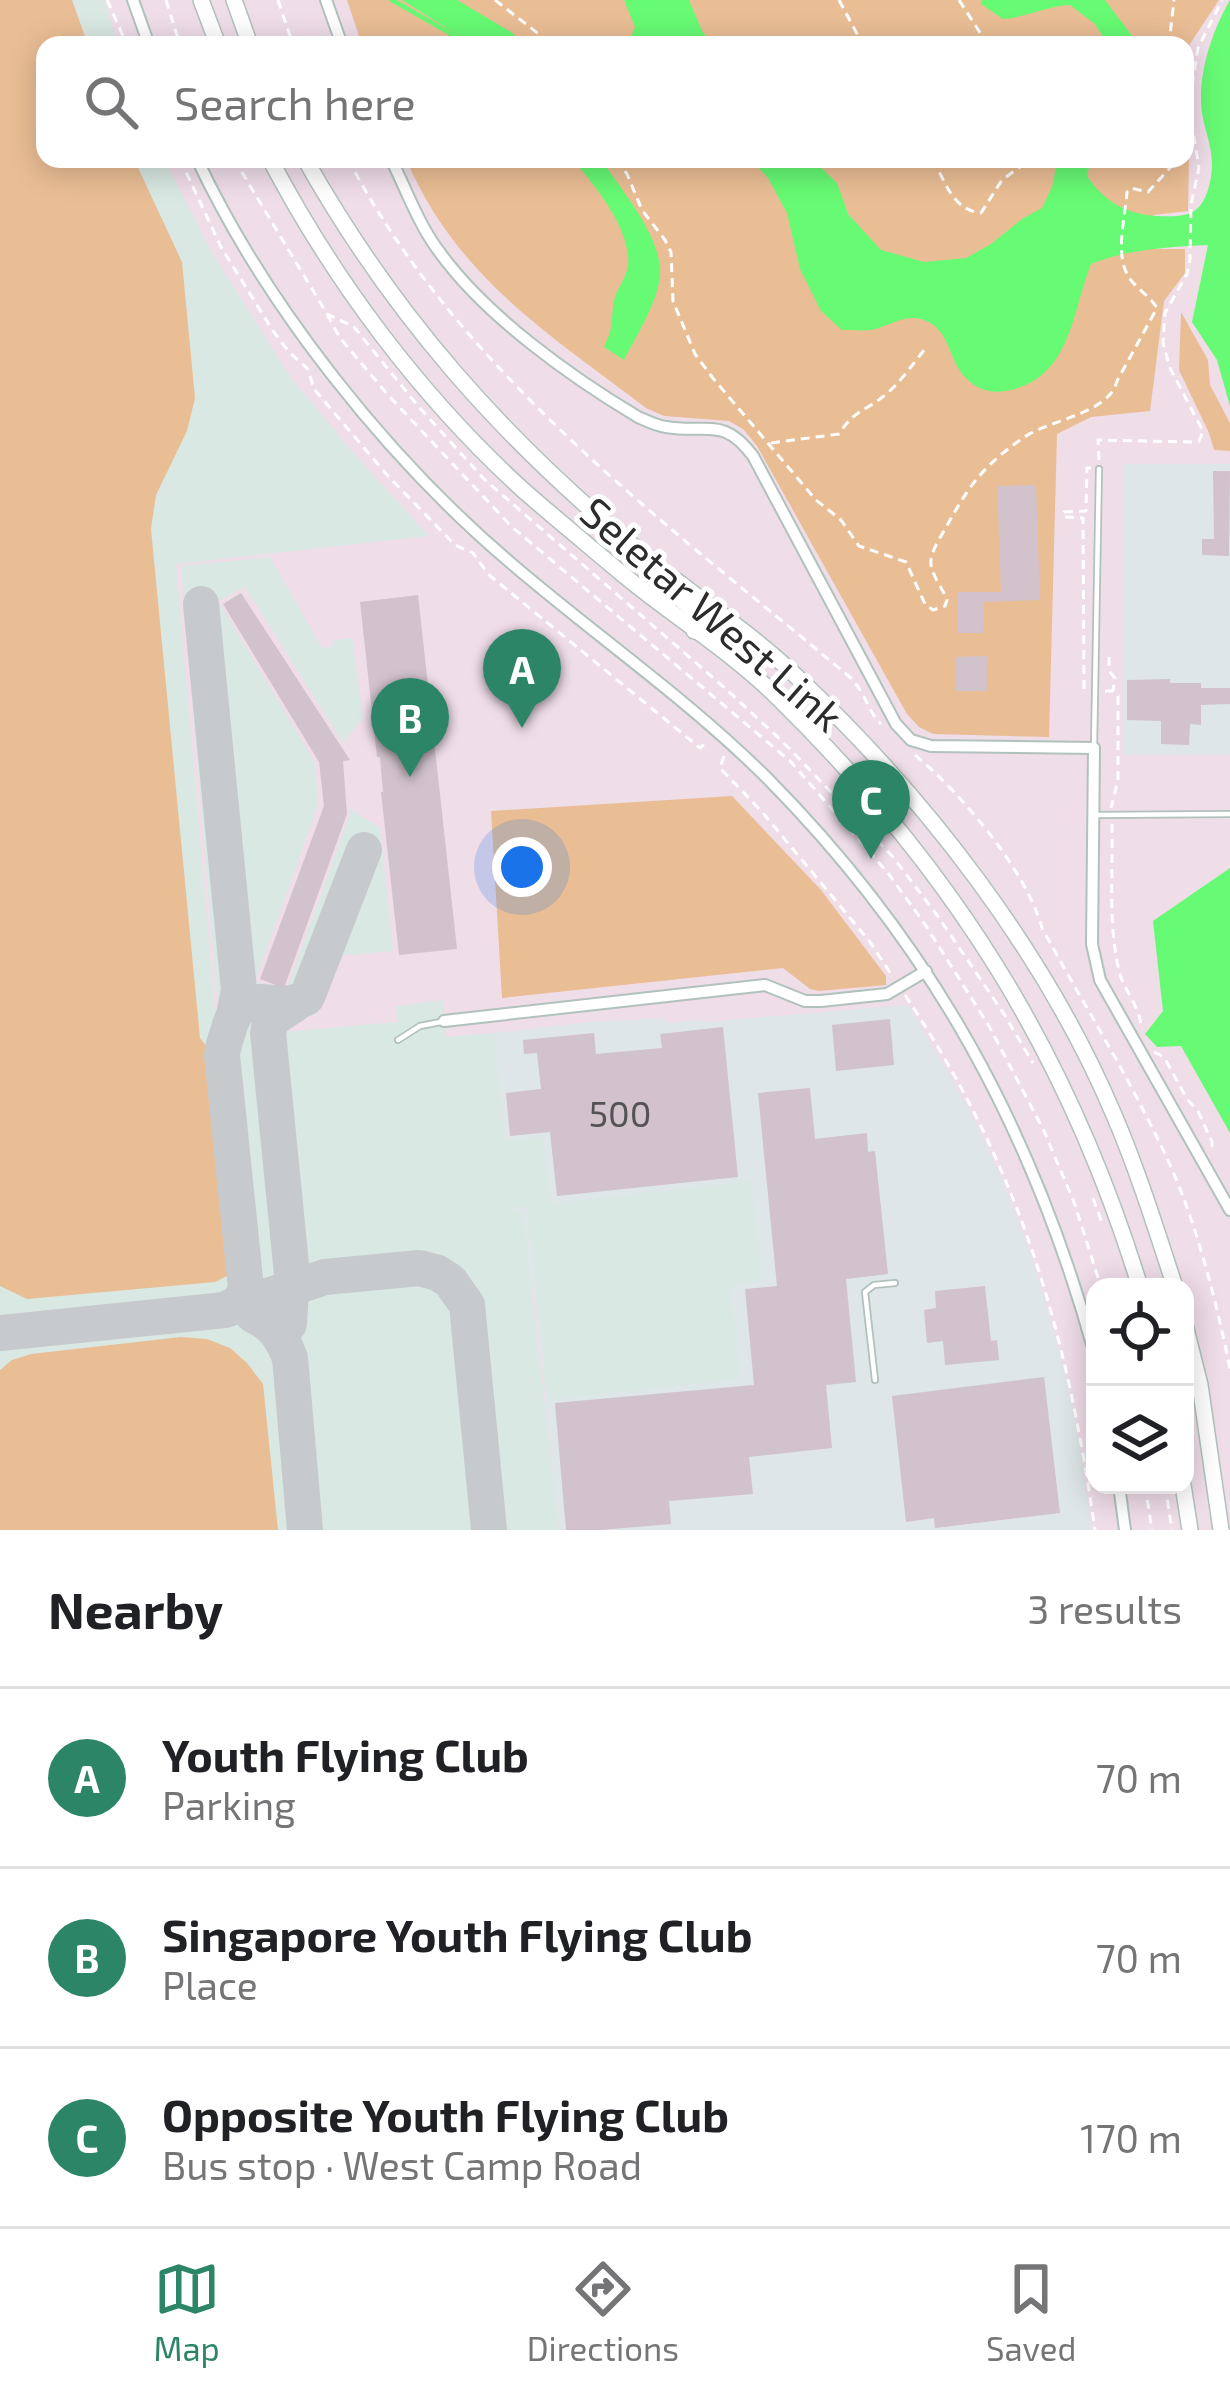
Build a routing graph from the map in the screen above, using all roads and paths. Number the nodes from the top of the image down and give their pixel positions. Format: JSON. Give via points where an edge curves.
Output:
{"nodes":[{"id":1,"x":107,"y":0,"type":"edge"},
{"id":2,"x":134,"y":0,"type":"edge"},
{"id":3,"x":166,"y":0,"type":"edge"},
{"id":4,"x":201,"y":0,"type":"edge"},
{"id":5,"x":234,"y":0,"type":"edge"},
{"id":6,"x":278,"y":0,"type":"edge"},
{"id":7,"x":326,"y":0,"type":"edge"},
{"id":8,"x":495,"y":0,"type":"edge"},
{"id":9,"x":839,"y":0,"type":"edge"},
{"id":10,"x":959,"y":0,"type":"edge"},
{"id":11,"x":1174,"y":0,"type":"edge"},
{"id":12,"x":1222,"y":0,"type":"edge"},
{"id":13,"x":123,"y":36,"type":"edge"},
{"id":14,"x":146,"y":36,"type":"edge"},
{"id":15,"x":177,"y":36,"type":"edge"},
{"id":16,"x":215,"y":36,"type":"edge"},
{"id":17,"x":247,"y":36,"type":"edge"},
{"id":18,"x":289,"y":36,"type":"edge"},
{"id":19,"x":339,"y":36,"type":"edge"},
{"id":20,"x":541,"y":36,"type":"edge"},
{"id":21,"x":858,"y":36,"type":"edge"},
{"id":22,"x":982,"y":36,"type":"edge"},
{"id":23,"x":1170,"y":36,"type":"edge"},
{"id":24,"x":1194,"y":73,"type":"edge"},
{"id":25,"x":1194,"y":137,"type":"edge"},
{"id":26,"x":184,"y":168,"type":"edge"},
{"id":27,"x":202,"y":168,"type":"edge"},
{"id":28,"x":238,"y":168,"type":"edge"},
{"id":29,"x":275,"y":168,"type":"edge"},
{"id":30,"x":309,"y":168,"type":"edge"},
{"id":31,"x":395,"y":168,"type":"edge"},
{"id":32,"x":623,"y":168,"type":"edge"},
{"id":33,"x":938,"y":168,"type":"edge"},
{"id":34,"x":1018,"y":168,"type":"edge"},
{"id":35,"x":1170,"y":168,"type":"edge"},
{"id":36,"x":925,"y":349,"type":"dead end"},
{"id":37,"x":770,"y":443,"type":"junction"},
{"id":38,"x":1099,"y":469,"type":"joint"},
{"id":39,"x":638,"y":550,"type":"junction"},
{"id":40,"x":694,"y":631,"type":"junction"},
{"id":41,"x":1109,"y":657,"type":"dead end"},
{"id":42,"x":1113,"y":692,"type":"dead end"},
{"id":43,"x":708,"y":740,"type":"dead end"},
{"id":44,"x":1094,"y":748,"type":"junction"},
{"id":45,"x":723,"y":753,"type":"dead end"},
{"id":46,"x":1230,"y":814,"type":"edge"},
{"id":47,"x":1095,"y":815,"type":"junction"},
{"id":48,"x":926,"y":971,"type":"junction"},
{"id":49,"x":901,"y":988,"type":"junction"},
{"id":50,"x":444,"y":1021,"type":"joint"},
{"id":51,"x":398,"y":1040,"type":"dead end"},
{"id":52,"x":1036,"y":1069,"type":"dead end"},
{"id":53,"x":1087,"y":1183,"type":"dead end"},
{"id":54,"x":1230,"y":1210,"type":"edge"},
{"id":55,"x":1102,"y":1222,"type":"dead end"},
{"id":56,"x":1137,"y":1278,"type":"edge"},
{"id":57,"x":1172,"y":1278,"type":"edge"},
{"id":58,"x":895,"y":1283,"type":"dead end"},
{"id":59,"x":1086,"y":1325,"type":"edge"},
{"id":60,"x":1194,"y":1361,"type":"edge"},
{"id":61,"x":875,"y":1380,"type":"dead end"},
{"id":62,"x":1120,"y":1494,"type":"edge"},
{"id":63,"x":1146,"y":1494,"type":"edge"},
{"id":64,"x":1167,"y":1494,"type":"edge"},
{"id":65,"x":1184,"y":1494,"type":"edge"},
{"id":66,"x":1217,"y":1506,"type":"junction"},
{"id":67,"x":1230,"y":1524,"type":"edge"},
{"id":68,"x":1096,"y":1530,"type":"edge"},
{"id":69,"x":1125,"y":1530,"type":"edge"},
{"id":70,"x":1152,"y":1530,"type":"edge"},
{"id":71,"x":1172,"y":1530,"type":"edge"},
{"id":72,"x":1190,"y":1530,"type":"edge"},
{"id":73,"x":1221,"y":1530,"type":"edge"}],
"edges":[{"from":1,"to":13,"type":"path"},
{"from":2,"to":14,"type":"street"},
{"from":3,"to":15,"type":"path"},
{"from":4,"to":16,"type":"main road"},
{"from":5,"to":17,"type":"main road"},
{"from":6,"to":18,"type":"path"},
{"from":7,"to":19,"type":"street"},
{"from":8,"to":20,"type":"path"},
{"from":9,"to":21,"type":"path"},
{"from":10,"to":22,"type":"path"},
{"from":11,"to":23,"type":"path"},
{"from":12,"to":24,"type":"path"},
{"from":25,"to":38,"type":"path","via":[[1199,168],[1190,260],[1165,313],[1163,343],[1203,436],[1098,440]]},
{"from":26,"to":43,"type":"path","via":[[273,331],[388,476],[562,637],[700,748]]},
{"from":27,"to":48,"type":"street","via":[[297,327],[362,412],[509,562],[766,778]]},
{"from":28,"to":52,"type":"path","via":[[327,314],[354,327],[484,478],[726,689],[876,840],[937,915]]},
{"from":29,"to":40,"type":"main road","name":"Seletar West Link","via":[[343,280],[450,416],[521,488]]},
{"from":30,"to":39,"type":"main road","name":"Seletar West Link","via":[[370,265],[459,381]]},
{"from":31,"to":44,"type":"street","via":[[441,255],[506,323],[638,417],[740,439],[911,740]]},
{"from":32,"to":37,"type":"path","via":[[670,252],[673,301],[695,353]]},
{"from":33,"to":34,"type":"path","via":[[954,200],[981,213]]},
{"from":35,"to":37,"type":"path","via":[[1148,192],[1127,192],[1121,260],[1157,308],[1154,318],[1111,396],[1028,434],[969,484],[932,555],[947,597],[939,609],[925,604],[906,562],[859,546]]},
{"from":36,"to":37,"type":"path","via":[[839,434]]},
{"from":38,"to":44,"type":"lane"},
{"from":39,"to":40,"type":"main road","via":[[700,616]]},
{"from":39,"to":57,"type":"main road","name":"Seletar West Link","via":[[793,673],[970,869],[1030,959],[1114,1114]]},
{"from":40,"to":56,"type":"main road","name":"Seletar West Link","via":[[774,694],[861,785],[989,953],[1085,1133]]},
{"from":41,"to":42,"type":"path"},
{"from":44,"to":47,"type":"street"},
{"from":45,"to":49,"type":"path","via":[[720,768]]},
{"from":46,"to":47,"type":"lane"},
{"from":47,"to":54,"type":"street","via":[[1100,980]]},
{"from":48,"to":49,"type":"street"},
{"from":48,"to":59,"type":"street","via":[[1024,1152]]},
{"from":49,"to":50,"type":"street","via":[[806,1001],[765,985]]},
{"from":49,"to":68,"type":"path","via":[[962,1087],[1024,1224],[1066,1360]]},
{"from":50,"to":51,"type":"lane"},
{"from":53,"to":55,"type":"path"},
{"from":58,"to":61,"type":"lane","via":[[865,1292]]},
{"from":60,"to":66,"type":"main road"},
{"from":62,"to":69,"type":"street"},
{"from":63,"to":70,"type":"path"},
{"from":64,"to":71,"type":"path"},
{"from":65,"to":72,"type":"main road"},
{"from":66,"to":67,"type":"main road"},
{"from":66,"to":73,"type":"main road"}]}
